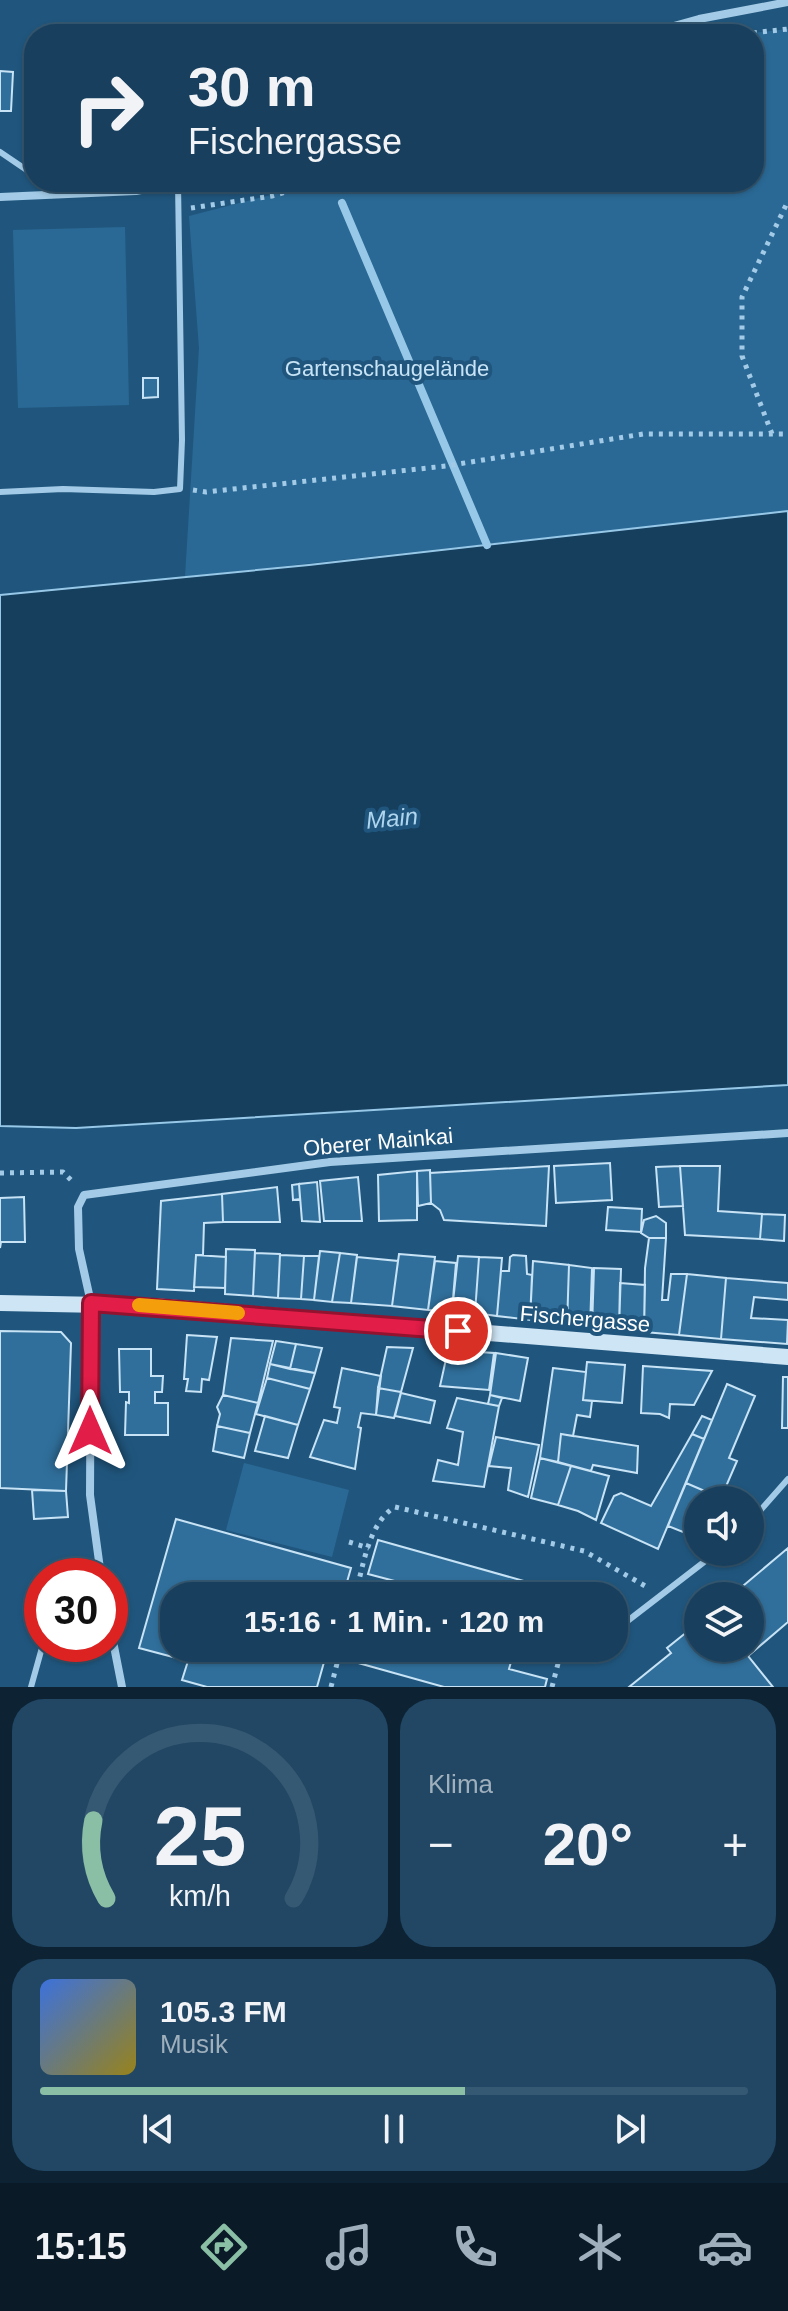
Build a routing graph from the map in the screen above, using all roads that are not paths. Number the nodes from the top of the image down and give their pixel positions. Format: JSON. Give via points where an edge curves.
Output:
{"nodes":[{"id":1,"x":788,"y":2,"type":"edge"},
{"id":2,"x":681,"y":24,"type":"edge"},
{"id":3,"x":0,"y":152,"type":"edge"},
{"id":4,"x":24,"y":168,"type":"edge"},
{"id":5,"x":50,"y":192,"type":"edge"},
{"id":6,"x":115,"y":192,"type":"edge"},
{"id":7,"x":180,"y":192,"type":"edge"},
{"id":8,"x":52,"y":195,"type":"junction"},
{"id":9,"x":0,"y":197,"type":"edge"},
{"id":10,"x":0,"y":492,"type":"edge"},
{"id":11,"x":788,"y":1133,"type":"edge"},
{"id":12,"x":0,"y":1303,"type":"edge"},
{"id":13,"x":91,"y":1303,"type":"junction"},
{"id":14,"x":788,"y":1357,"type":"edge"},
{"id":15,"x":788,"y":1479,"type":"edge"},
{"id":16,"x":764,"y":1506,"type":"edge"},
{"id":17,"x":98,"y":1558,"type":"edge"},
{"id":18,"x":699,"y":1566,"type":"edge"},
{"id":19,"x":628,"y":1621,"type":"edge"},
{"id":20,"x":38,"y":1662,"type":"edge"},
{"id":21,"x":117,"y":1662,"type":"edge"},
{"id":22,"x":31,"y":1687,"type":"edge"},
{"id":23,"x":122,"y":1687,"type":"edge"}],
"edges":[{"from":1,"to":2,"type":"street"},
{"from":3,"to":4,"type":"lane"},
{"from":5,"to":8,"type":"lane"},
{"from":6,"to":8,"type":"street"},
{"from":7,"to":10,"type":"lane","via":[[180,489]]},
{"from":8,"to":9,"type":"street"},
{"from":11,"to":13,"type":"street","name":"Oberer Mainkai","via":[[330,1162],[84,1195],[78,1207],[79,1249]]},
{"from":12,"to":13,"type":"street","name":"Fischergasse"},
{"from":13,"to":14,"type":"street","name":"Fischergasse"},
{"from":13,"to":17,"type":"street","via":[[90,1495]]},
{"from":15,"to":16,"type":"lane"},
{"from":18,"to":19,"type":"lane"},
{"from":20,"to":22,"type":"lane"},
{"from":21,"to":23,"type":"street"}]}
